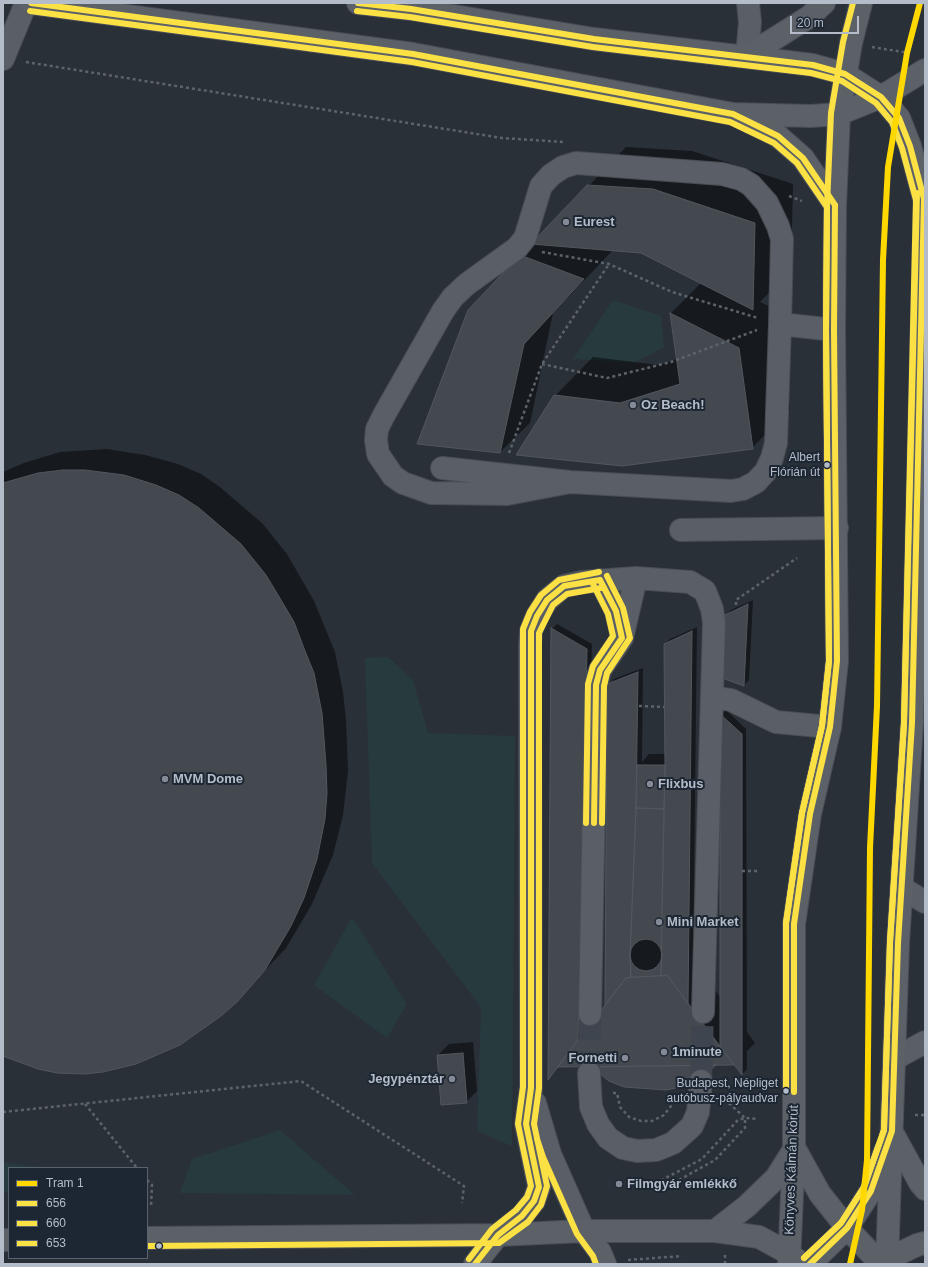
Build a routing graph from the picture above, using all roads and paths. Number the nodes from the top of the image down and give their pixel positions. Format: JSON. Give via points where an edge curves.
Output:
{"nodes":[{"id":1,"x":26,"y":3,"type":"edge"},
{"id":2,"x":31,"y":3,"type":"edge"},
{"id":3,"x":358,"y":3,"type":"edge"},
{"id":4,"x":748,"y":3,"type":"edge"},
{"id":5,"x":824,"y":3,"type":"edge"},
{"id":6,"x":861,"y":3,"type":"edge"},
{"id":7,"x":748,"y":56,"type":"junction"},
{"id":8,"x":3,"y":59,"type":"edge"},
{"id":9,"x":925,"y":70,"type":"edge"},
{"id":10,"x":845,"y":74,"type":"junction"},
{"id":11,"x":881,"y":97,"type":"junction"},
{"id":12,"x":733,"y":114,"type":"junction"},
{"id":13,"x":839,"y":114,"type":"junction"},
{"id":14,"x":568,"y":142,"type":"dead end"},
{"id":15,"x":786,"y":194,"type":"dead end"},
{"id":16,"x":925,"y":196,"type":"edge"},
{"id":17,"x":802,"y":201,"type":"dead end"},
{"id":18,"x":835,"y":205,"type":"junction"},
{"id":19,"x":517,"y":248,"type":"junction"},
{"id":20,"x":609,"y":264,"type":"junction"},
{"id":21,"x":923,"y":310,"type":"edge"},
{"id":22,"x":777,"y":324,"type":"junction"},
{"id":23,"x":834,"y":330,"type":"junction"},
{"id":24,"x":542,"y":364,"type":"junction"},
{"id":25,"x":442,"y":468,"type":"dead end"},
{"id":26,"x":509,"y":475,"type":"junction"},
{"id":27,"x":570,"y":482,"type":"junction"},
{"id":28,"x":837,"y":528,"type":"junction"},
{"id":29,"x":681,"y":530,"type":"dead end"},
{"id":30,"x":796,"y":558,"type":"dead end"},
{"id":31,"x":636,"y":578,"type":"junction"},
{"id":32,"x":600,"y":580,"type":"junction"},
{"id":33,"x":736,"y":608,"type":"dead end"},
{"id":34,"x":622,"y":638,"type":"junction"},
{"id":35,"x":712,"y":697,"type":"junction"},
{"id":36,"x":639,"y":706,"type":"dead end"},
{"id":37,"x":664,"y":707,"type":"dead end"},
{"id":38,"x":830,"y":727,"type":"junction"},
{"id":39,"x":742,"y":871,"type":"dead end"},
{"id":40,"x":757,"y":871,"type":"dead end"},
{"id":41,"x":902,"y":888,"type":"junction"},
{"id":42,"x":925,"y":902,"type":"edge"},
{"id":43,"x":703,"y":1012,"type":"tunnel mouth"},
{"id":44,"x":590,"y":1014,"type":"tunnel mouth"},
{"id":45,"x":925,"y":1042,"type":"edge"},
{"id":46,"x":894,"y":1059,"type":"junction"},
{"id":47,"x":589,"y":1073,"type":"tunnel mouth"},
{"id":48,"x":701,"y":1081,"type":"tunnel mouth"},
{"id":49,"x":531,"y":1088,"type":"junction"},
{"id":50,"x":617,"y":1093,"type":"dead end"},
{"id":51,"x":675,"y":1094,"type":"dead end"},
{"id":52,"x":85,"y":1103,"type":"junction"},
{"id":53,"x":734,"y":1108,"type":"dead end"},
{"id":54,"x":3,"y":1112,"type":"edge"},
{"id":55,"x":745,"y":1118,"type":"junction"},
{"id":56,"x":757,"y":1118,"type":"dead end"},
{"id":57,"x":892,"y":1131,"type":"junction"},
{"id":58,"x":794,"y":1148,"type":"junction"},
{"id":59,"x":136,"y":1167,"type":"edge"},
{"id":60,"x":679,"y":1180,"type":"dead end"},
{"id":61,"x":148,"y":1181,"type":"edge"},
{"id":62,"x":655,"y":1190,"type":"dead end"},
{"id":63,"x":925,"y":1190,"type":"edge"},
{"id":64,"x":462,"y":1203,"type":"dead end"},
{"id":65,"x":151,"y":1207,"type":"dead end"},
{"id":66,"x":847,"y":1228,"type":"junction"},
{"id":67,"x":584,"y":1231,"type":"junction"},
{"id":68,"x":715,"y":1231,"type":"junction"},
{"id":69,"x":498,"y":1235,"type":"junction"},
{"id":70,"x":148,"y":1238,"type":"edge"},
{"id":71,"x":925,"y":1243,"type":"edge"},
{"id":72,"x":718,"y":1253,"type":"dead end"},
{"id":73,"x":686,"y":1256,"type":"dead end"},
{"id":74,"x":794,"y":1261,"type":"edge"},
{"id":75,"x":614,"y":1262,"type":"edge"},
{"id":76,"x":882,"y":1263,"type":"edge"},
{"id":77,"x":475,"y":1264,"type":"edge"},
{"id":78,"x":725,"y":1264,"type":"edge"},
{"id":79,"x":810,"y":1264,"type":"edge"}],
"edges":[{"from":1,"to":8,"type":"street"},
{"from":2,"to":12,"type":"main road","via":[[413,54]]},
{"from":3,"to":7,"type":"main road","via":[[411,9],[594,39]]},
{"from":4,"to":7,"type":"street"},
{"from":5,"to":7,"type":"main road","via":[[809,17]]},
{"from":6,"to":10,"type":"main road","name":"Könyves Kálmán körút"},
{"from":7,"to":10,"type":"main road","via":[[812,65]]},
{"from":8,"to":14,"type":"path","via":[[502,138]]},
{"from":9,"to":11,"type":"main road"},
{"from":10,"to":11,"type":"main road"},
{"from":10,"to":13,"type":"main road","name":"Könyves Kálmán körút"},
{"from":11,"to":13,"type":"main road"},
{"from":11,"to":16,"type":"main road","via":[[899,118]]},
{"from":12,"to":13,"type":"main road"},
{"from":12,"to":18,"type":"main road","via":[[778,136],[803,158]]},
{"from":13,"to":18,"type":"main road","name":"Könyves Kálmán körút"},
{"from":15,"to":17,"type":"path"},
{"from":16,"to":21,"type":"main road"},
{"from":18,"to":23,"type":"main road","name":"Könyves Kálmán körút"},
{"from":19,"to":20,"type":"path"},
{"from":19,"to":22,"type":"street","via":[[526,238],[541,186],[550,174],[563,167],[576,163],[732,176],[751,185],[758,192],[767,203],[778,226],[782,240]]},
{"from":19,"to":27,"type":"street","via":[[467,284],[443,311],[384,415],[376,440],[378,454],[393,476],[403,483],[431,492],[507,494]]},
{"from":20,"to":22,"type":"path","via":[[672,292]]},
{"from":20,"to":24,"type":"path"},
{"from":21,"to":41,"type":"main road","via":[[912,723]]},
{"from":22,"to":23,"type":"street"},
{"from":22,"to":24,"type":"path","via":[[671,362],[608,378]]},
{"from":22,"to":27,"type":"street","via":[[776,443],[769,464],[756,482],[732,491]]},
{"from":23,"to":28,"type":"main road","name":"Könyves Kálmán körút"},
{"from":24,"to":26,"type":"path","via":[[508,454]]},
{"from":25,"to":26,"type":"street"},
{"from":26,"to":27,"type":"street"},
{"from":28,"to":29,"type":"street"},
{"from":28,"to":38,"type":"main road","name":"Könyves Kálmán körút","via":[[837,661]]},
{"from":30,"to":33,"type":"path","via":[[736,600]]},
{"from":31,"to":32,"type":"street"},
{"from":31,"to":34,"type":"street"},
{"from":31,"to":35,"type":"street","via":[[690,582],[705,591],[712,609],[714,624]]},
{"from":32,"to":34,"type":"street","via":[[616,611]]},
{"from":32,"to":49,"type":"street","via":[[564,586],[547,600],[531,631]]},
{"from":34,"to":44,"type":"street","via":[[600,670],[596,685]]},
{"from":35,"to":38,"type":"street","via":[[731,700],[776,722]]},
{"from":35,"to":43,"type":"street"},
{"from":36,"to":37,"type":"path"},
{"from":38,"to":58,"type":"main road","name":"Könyves Kálmán körút","via":[[810,814],[794,924]]},
{"from":39,"to":40,"type":"path"},
{"from":41,"to":42,"type":"street"},
{"from":41,"to":46,"type":"main road"},
{"from":45,"to":46,"type":"street"},
{"from":46,"to":57,"type":"main road"},
{"from":47,"to":48,"type":"street","via":[[591,1107],[598,1124],[608,1138],[623,1148],[637,1151],[656,1150],[673,1143],[692,1126],[698,1112]]},
{"from":49,"to":67,"type":"street","via":[[550,1154]]},
{"from":49,"to":69,"type":"street","via":[[526,1124],[539,1188],[522,1216]]},
{"from":50,"to":51,"type":"path","via":[[620,1107],[630,1118],[641,1121],[652,1121],[664,1116]]},
{"from":52,"to":54,"type":"path"},
{"from":52,"to":59,"type":"path"},
{"from":52,"to":64,"type":"path","via":[[301,1081],[464,1186]]},
{"from":53,"to":55,"type":"path"},
{"from":55,"to":56,"type":"path"},
{"from":55,"to":60,"type":"path","via":[[745,1128],[716,1160]]},
{"from":55,"to":62,"type":"path","via":[[738,1120],[702,1159],[658,1182]]},
{"from":57,"to":63,"type":"main road"},
{"from":57,"to":66,"type":"main road","via":[[871,1191]]},
{"from":57,"to":76,"type":"main road"},
{"from":58,"to":66,"type":"main road","via":[[820,1194]]},
{"from":58,"to":68,"type":"main road","via":[[776,1178],[747,1206]]},
{"from":58,"to":74,"type":"main road","name":"Könyves Kálmán körút"},
{"from":61,"to":65,"type":"path","via":[[152,1185]]},
{"from":66,"to":76,"type":"main road"},
{"from":66,"to":79,"type":"main road"},
{"from":67,"to":68,"type":"main road"},
{"from":67,"to":69,"type":"main road"},
{"from":67,"to":75,"type":"main road","via":[[600,1252]]},
{"from":68,"to":74,"type":"main road","via":[[759,1237]]},
{"from":69,"to":70,"type":"main road"},
{"from":69,"to":77,"type":"main road"},
{"from":71,"to":76,"type":"main road"},
{"from":72,"to":78,"type":"path","via":[[725,1253]]},
{"from":73,"to":75,"type":"path"}]}
